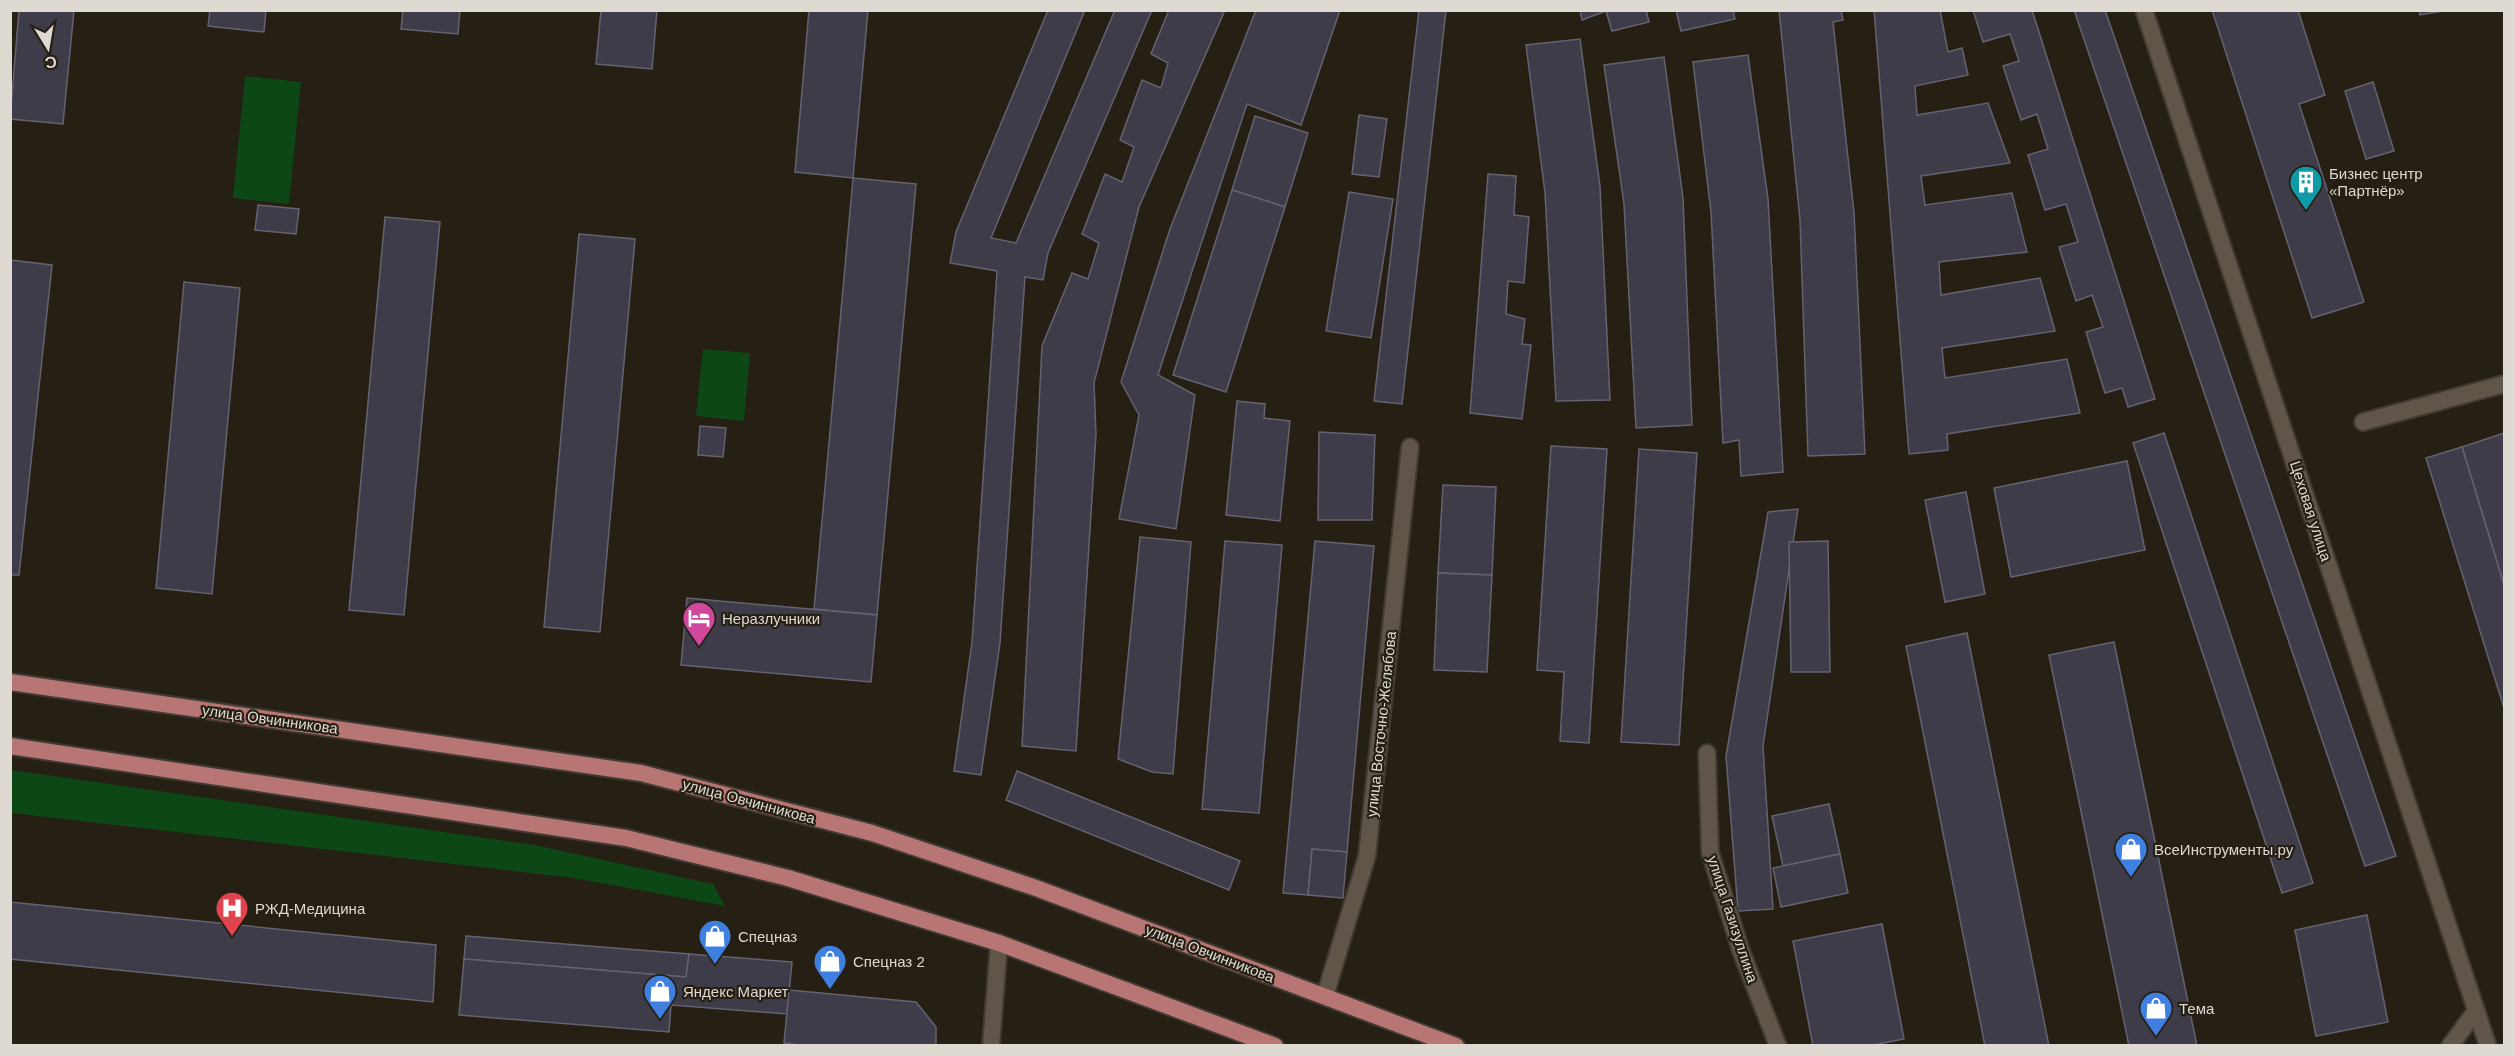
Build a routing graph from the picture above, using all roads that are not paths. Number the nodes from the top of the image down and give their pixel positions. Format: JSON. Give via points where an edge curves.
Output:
{"nodes":[{"id":1,"x":2144,"y":10,"type":"edge"},
{"id":2,"x":2505,"y":384,"type":"edge"},
{"id":3,"x":2363,"y":422,"type":"dead end"},
{"id":4,"x":1410,"y":447,"type":"dead end"},
{"id":5,"x":10,"y":682,"type":"edge"},
{"id":6,"x":10,"y":746,"type":"edge"},
{"id":7,"x":1707,"y":753,"type":"dead end"},
{"id":8,"x":999,"y":943,"type":"junction"},
{"id":9,"x":1325,"y":996,"type":"junction"},
{"id":10,"x":2475,"y":1012,"type":"junction"},
{"id":11,"x":991,"y":1046,"type":"edge"},
{"id":12,"x":1275,"y":1046,"type":"edge"},
{"id":13,"x":1456,"y":1046,"type":"edge"},
{"id":14,"x":1778,"y":1046,"type":"edge"},
{"id":15,"x":2450,"y":1046,"type":"edge"},
{"id":16,"x":2488,"y":1046,"type":"edge"}],
"edges":[{"from":1,"to":10,"type":"main road","name":"Цеховая улица"},
{"from":2,"to":3,"type":"main road"},
{"from":4,"to":9,"type":"main road","name":"улица Восточно-Желябова","via":[[1367,856]]},
{"from":5,"to":9,"type":"main road","name":"улица Овчинникова","via":[[641,773],[872,833],[1036,888]]},
{"from":6,"to":8,"type":"main road","via":[[626,838],[788,878]]},
{"from":7,"to":14,"type":"main road","name":"улица Газизуллина","via":[[1710,852],[1741,951]]},
{"from":8,"to":11,"type":"main road"},
{"from":8,"to":12,"type":"main road"},
{"from":9,"to":13,"type":"main road","name":"улица Овчинникова"},
{"from":10,"to":15,"type":"main road"},
{"from":10,"to":16,"type":"main road","name":"Цеховая улица"}]}
